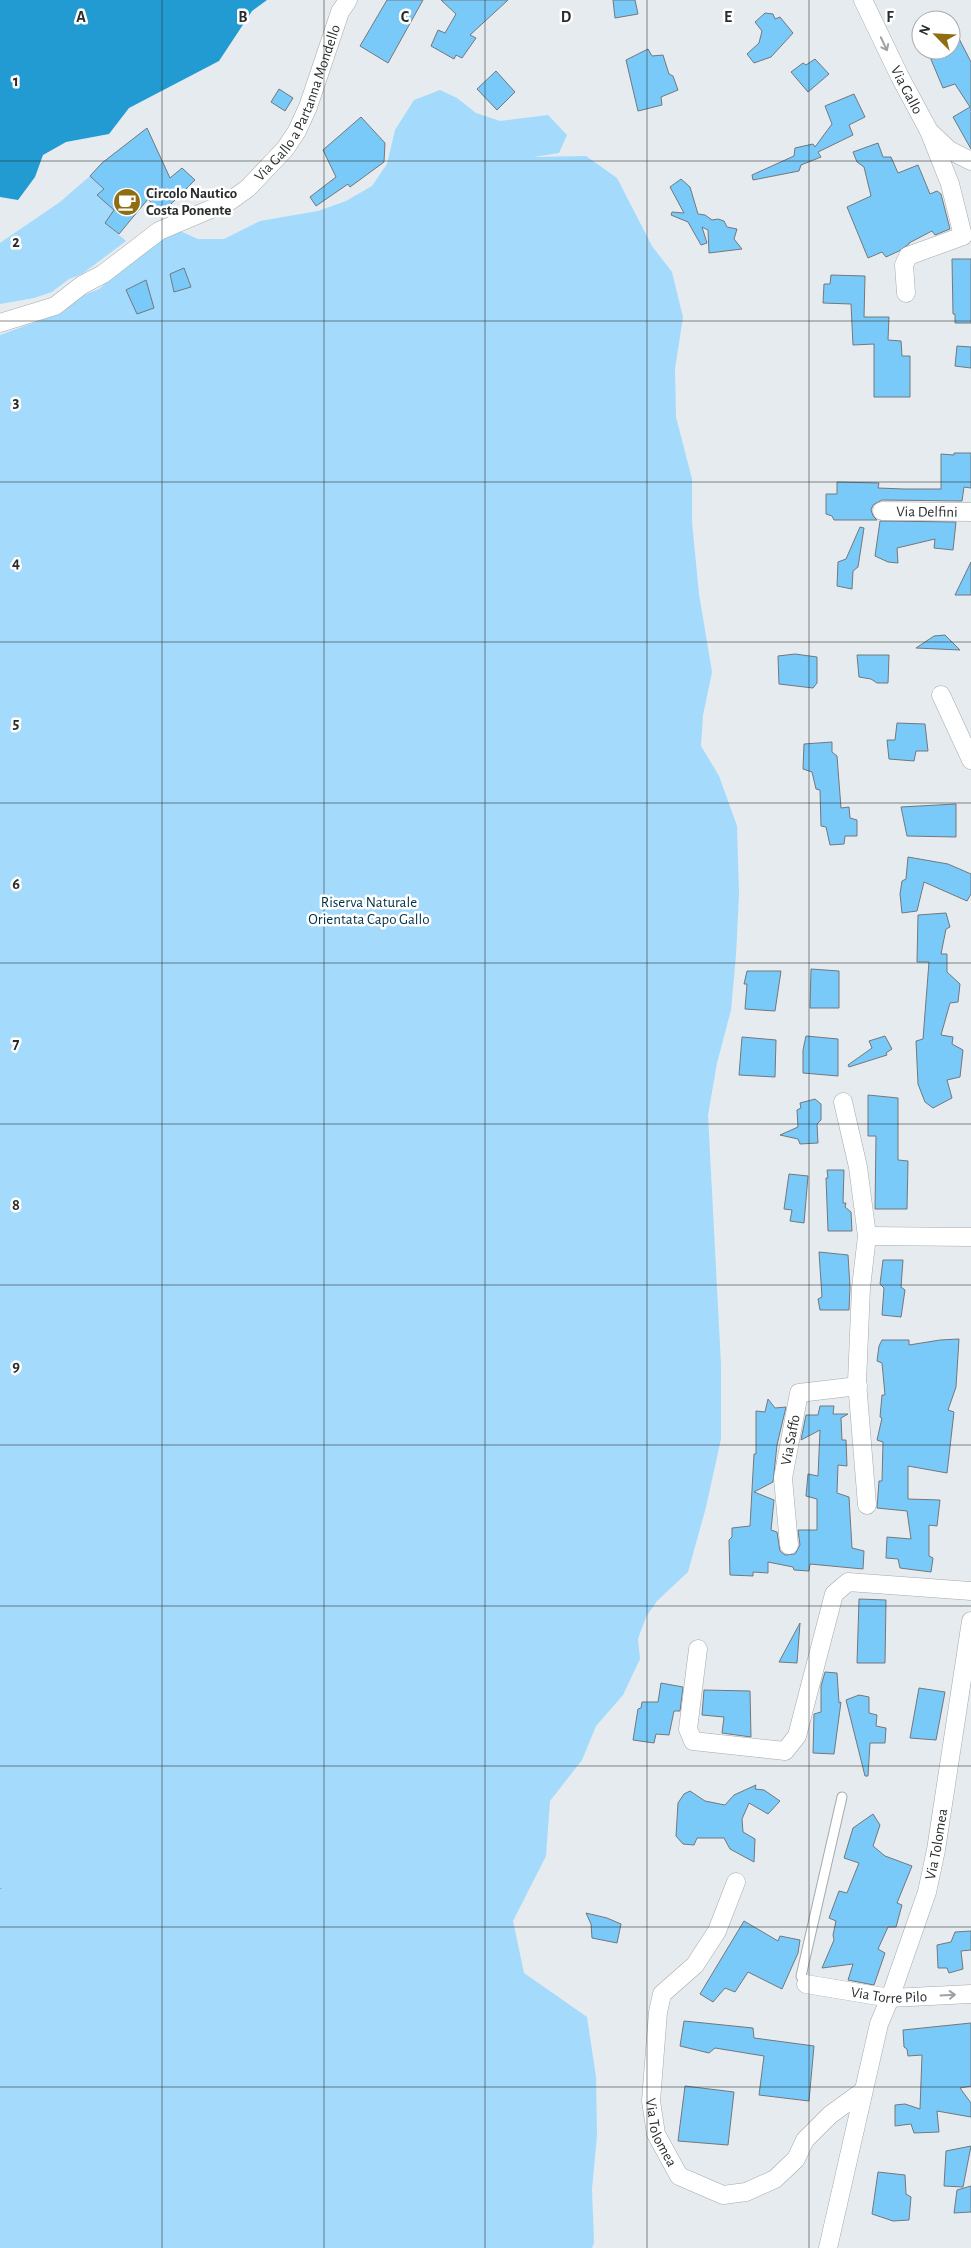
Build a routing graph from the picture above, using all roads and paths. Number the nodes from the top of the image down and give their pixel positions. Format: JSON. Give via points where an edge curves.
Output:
{"nodes":[{"id":1,"x":348,"y":0,"type":"edge"},
{"id":2,"x":864,"y":0,"type":"edge"},
{"id":3,"x":929,"y":131,"type":"junction"},
{"id":4,"x":971,"y":161,"type":"edge"},
{"id":5,"x":906,"y":293,"type":"dead end"},
{"id":6,"x":0,"y":323,"type":"edge"},
{"id":7,"x":882,"y":511,"type":"dead end"},
{"id":8,"x":971,"y":512,"type":"edge"},
{"id":9,"x":940,"y":695,"type":"dead end"},
{"id":10,"x":971,"y":760,"type":"edge"},
{"id":11,"x":843,"y":1102,"type":"dead end"},
{"id":12,"x":868,"y":1236,"type":"junction"},
{"id":13,"x":971,"y":1237,"type":"edge"},
{"id":14,"x":858,"y":1386,"type":"junction"},
{"id":15,"x":867,"y":1505,"type":"dead end"},
{"id":16,"x":789,"y":1545,"type":"dead end"},
{"id":17,"x":971,"y":1592,"type":"edge"},
{"id":18,"x":971,"y":1620,"type":"edge"},
{"id":19,"x":698,"y":1649,"type":"dead end"},
{"id":20,"x":842,"y":1797,"type":"dead end"},
{"id":21,"x":736,"y":1882,"type":"dead end"},
{"id":22,"x":806,"y":1984,"type":"joint"},
{"id":23,"x":971,"y":1994,"type":"edge"},
{"id":24,"x":890,"y":1998,"type":"junction"},
{"id":25,"x":863,"y":2091,"type":"junction"},
{"id":26,"x":828,"y":2248,"type":"edge"}],
"edges":[{"from":1,"to":6,"type":"street","name":"Via Gallo a Partanna Mondello","via":[[340,12],[308,107],[296,131],[285,149],[248,188],[230,201],[159,231],[55,306]]},
{"from":2,"to":3,"type":"street","name":"Via Gallo","one_way":true},
{"from":3,"to":4,"type":"street","name":"Via Gallo","via":[[949,150]]},
{"from":3,"to":5,"type":"street","via":[[953,193],[963,236],[908,256],[904,266]]},
{"from":7,"to":8,"type":"street","name":"Via Delfini"},
{"from":9,"to":10,"type":"street"},
{"from":11,"to":12,"type":"street","via":[[858,1167]]},
{"from":12,"to":13,"type":"street"},
{"from":12,"to":14,"type":"street","via":[[861,1288]]},
{"from":14,"to":15,"type":"street"},
{"from":14,"to":16,"type":"street","name":"Via Saffo","via":[[799,1393],[783,1478]]},
{"from":17,"to":19,"type":"street","via":[[848,1582],[834,1594],[797,1736],[785,1751],[693,1740],[688,1729]]},
{"from":18,"to":24,"type":"street","name":"Via Tolomea","via":[[927,1892]]},
{"from":20,"to":22,"type":"lane","via":[[801,1976]]},
{"from":21,"to":25,"type":"street","name":"Via Tolomea","via":[[717,1931],[695,1965],[662,1994],[651,2101],[656,2134],[680,2176],[723,2195],[746,2192],[775,2179],[796,2159],[805,2140],[830,2115]]},
{"from":22,"to":24,"type":"street","name":"Via Torre Pilo"},
{"from":24,"to":23,"type":"street","name":"Via Torre Pilo","one_way":true},
{"from":24,"to":25,"type":"street","name":"Via Tolomea","via":[[879,2024]]},
{"from":25,"to":26,"type":"street","name":"Via Tolomea"}]}
